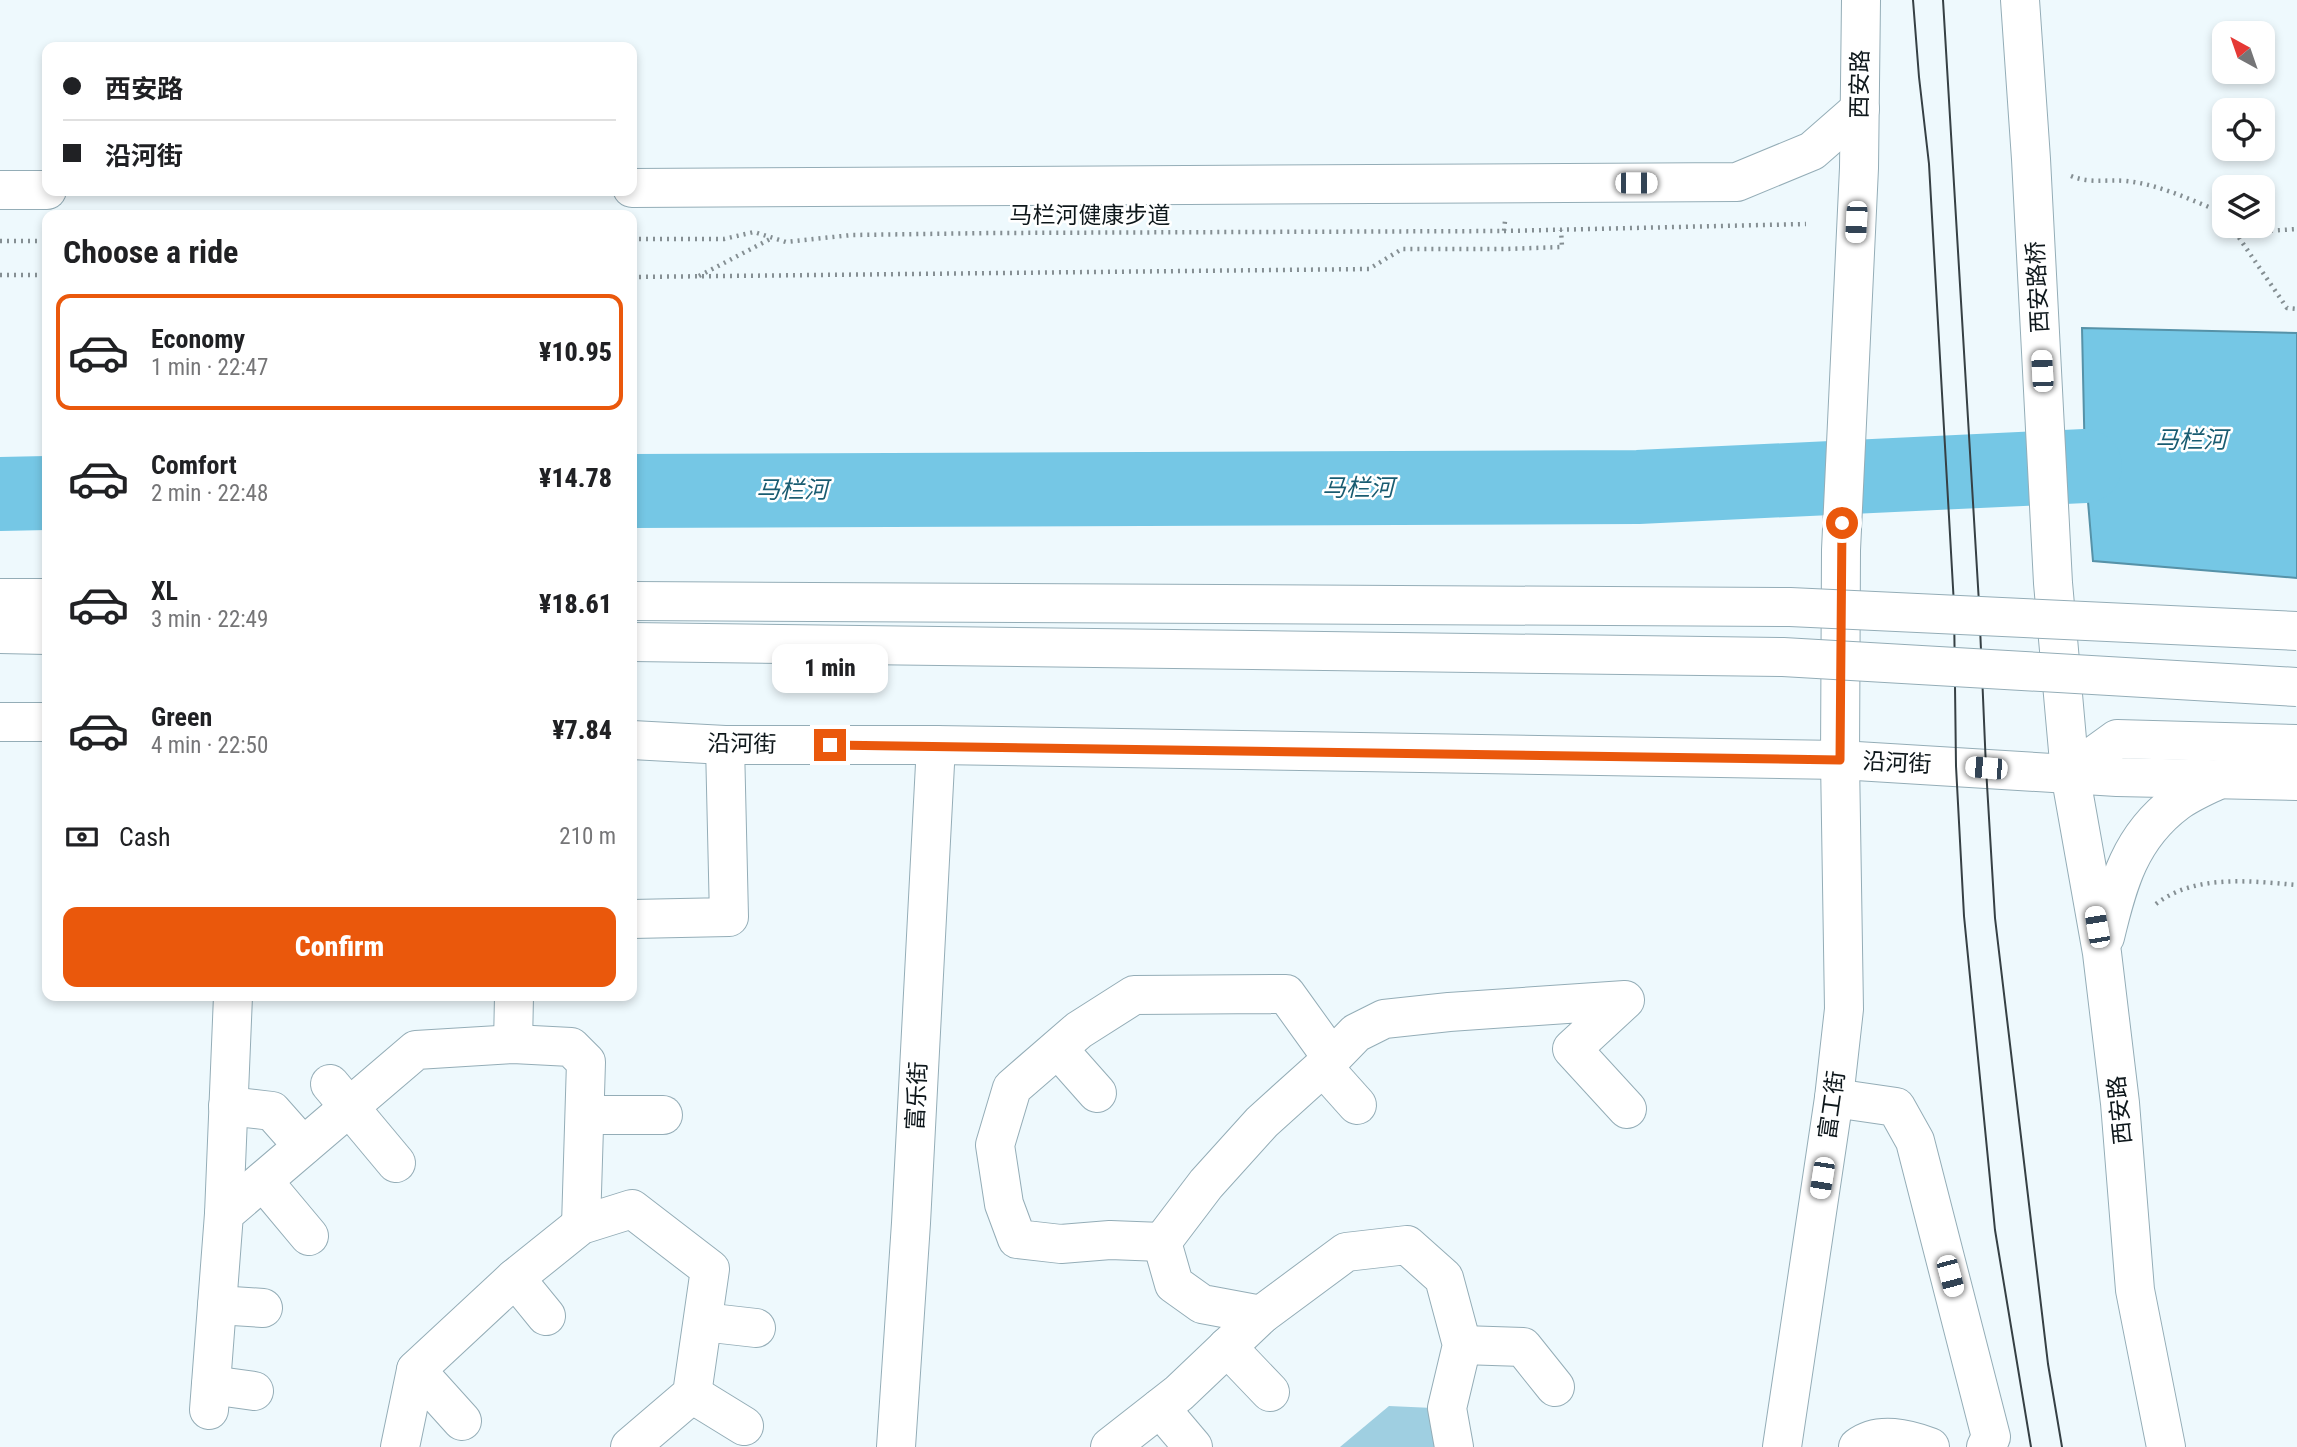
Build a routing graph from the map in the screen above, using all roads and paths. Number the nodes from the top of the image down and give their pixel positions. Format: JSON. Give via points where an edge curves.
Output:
{"nodes":[{"id":1,"x":1861,"y":0,"type":"edge"},
{"id":2,"x":2021,"y":0,"type":"edge"},
{"id":3,"x":1860,"y":109,"type":"junction"},
{"id":4,"x":2031,"y":159,"type":"junction"},
{"id":5,"x":1509,"y":184,"type":"junction"},
{"id":6,"x":637,"y":188,"type":"edge"},
{"id":7,"x":0,"y":190,"type":"edge"},
{"id":8,"x":42,"y":190,"type":"edge"},
{"id":9,"x":2212,"y":208,"type":"edge"},
{"id":10,"x":1806,"y":224,"type":"dead end"},
{"id":11,"x":2297,"y":229,"type":"edge"},
{"id":12,"x":1562,"y":230,"type":"junction"},
{"id":13,"x":2275,"y":230,"type":"edge"},
{"id":14,"x":1504,"y":231,"type":"junction"},
{"id":15,"x":772,"y":237,"type":"junction"},
{"id":16,"x":2239,"y":238,"type":"edge"},
{"id":17,"x":637,"y":239,"type":"edge"},
{"id":18,"x":42,"y":240,"type":"edge"},
{"id":19,"x":0,"y":241,"type":"edge"},
{"id":20,"x":0,"y":275,"type":"edge"},
{"id":21,"x":42,"y":275,"type":"edge"},
{"id":22,"x":637,"y":277,"type":"edge"},
{"id":23,"x":698,"y":277,"type":"junction"},
{"id":24,"x":2297,"y":309,"type":"edge"},
{"id":25,"x":0,"y":598,"type":"edge"},
{"id":26,"x":42,"y":598,"type":"edge"},
{"id":27,"x":637,"y":601,"type":"edge"},
{"id":28,"x":2297,"y":631,"type":"edge"},
{"id":29,"x":0,"y":634,"type":"edge"},
{"id":30,"x":42,"y":635,"type":"edge"},
{"id":31,"x":637,"y":642,"type":"edge"},
{"id":32,"x":2297,"y":687,"type":"edge"},
{"id":33,"x":0,"y":722,"type":"edge"},
{"id":34,"x":42,"y":722,"type":"edge"},
{"id":35,"x":637,"y":740,"type":"edge"},
{"id":36,"x":2297,"y":744,"type":"edge"},
{"id":37,"x":725,"y":745,"type":"junction"},
{"id":38,"x":936,"y":745,"type":"junction"},
{"id":39,"x":1840,"y":760,"type":"junction"},
{"id":40,"x":2070,"y":773,"type":"junction"},
{"id":41,"x":2220,"y":779,"type":"junction"},
{"id":42,"x":2297,"y":781,"type":"edge"},
{"id":43,"x":2297,"y":885,"type":"edge"},
{"id":44,"x":2150,"y":909,"type":"dead end"},
{"id":45,"x":637,"y":919,"type":"edge"},
{"id":46,"x":2102,"y":953,"type":"junction"},
{"id":47,"x":233,"y":1001,"type":"edge"},
{"id":48,"x":514,"y":1001,"type":"edge"},
{"id":49,"x":513,"y":1044,"type":"junction"},
{"id":50,"x":1058,"y":1049,"type":"junction"},
{"id":51,"x":1327,"y":1062,"type":"junction"},
{"id":52,"x":1097,"y":1093,"type":"dead end"},
{"id":53,"x":339,"y":1095,"type":"junction"},
{"id":54,"x":1834,"y":1098,"type":"junction"},
{"id":55,"x":1357,"y":1105,"type":"dead end"},
{"id":56,"x":228,"y":1106,"type":"junction"},
{"id":57,"x":1626,"y":1109,"type":"dead end"},
{"id":58,"x":585,"y":1115,"type":"junction"},
{"id":59,"x":663,"y":1115,"type":"dead end"},
{"id":60,"x":303,"y":1146,"type":"junction"},
{"id":61,"x":396,"y":1163,"type":"dead end"},
{"id":62,"x":263,"y":1181,"type":"junction"},
{"id":63,"x":224,"y":1214,"type":"junction"},
{"id":64,"x":581,"y":1225,"type":"junction"},
{"id":65,"x":309,"y":1236,"type":"dead end"},
{"id":66,"x":1162,"y":1242,"type":"junction"},
{"id":67,"x":514,"y":1278,"type":"junction"},
{"id":68,"x":217,"y":1305,"type":"junction"},
{"id":69,"x":263,"y":1308,"type":"dead end"},
{"id":70,"x":1261,"y":1315,"type":"junction"},
{"id":71,"x":547,"y":1316,"type":"dead end"},
{"id":72,"x":703,"y":1322,"type":"junction"},
{"id":73,"x":756,"y":1328,"type":"dead end"},
{"id":74,"x":1462,"y":1345,"type":"junction"},
{"id":75,"x":1227,"y":1347,"type":"junction"},
{"id":76,"x":416,"y":1370,"type":"junction"},
{"id":77,"x":1555,"y":1387,"type":"dead end"},
{"id":78,"x":254,"y":1391,"type":"dead end"},
{"id":79,"x":1270,"y":1392,"type":"dead end"},
{"id":80,"x":692,"y":1394,"type":"junction"},
{"id":81,"x":1160,"y":1408,"type":"junction"},
{"id":82,"x":462,"y":1421,"type":"dead end"},
{"id":83,"x":744,"y":1426,"type":"dead end"},
{"id":84,"x":400,"y":1447,"type":"edge"},
{"id":85,"x":630,"y":1447,"type":"edge"},
{"id":86,"x":896,"y":1447,"type":"edge"},
{"id":87,"x":1110,"y":1447,"type":"edge"},
{"id":88,"x":1194,"y":1447,"type":"edge"},
{"id":89,"x":1454,"y":1447,"type":"edge"},
{"id":90,"x":1782,"y":1447,"type":"edge"},
{"id":91,"x":1858,"y":1447,"type":"edge"},
{"id":92,"x":1930,"y":1447,"type":"edge"},
{"id":93,"x":1986,"y":1447,"type":"edge"},
{"id":94,"x":2166,"y":1447,"type":"edge"}],
"edges":[{"from":1,"to":3,"type":"main road","name":"西安路"},
{"from":2,"to":4,"type":"main road"},
{"from":3,"to":5,"type":"main road","via":[[1812,151],[1737,182]]},
{"from":3,"to":39,"type":"main road","name":"西安路","via":[[1840,550]]},
{"from":4,"to":9,"type":"path","via":[[2085,181],[2127,181],[2170,191]]},
{"from":4,"to":40,"type":"main road","name":"西安路桥","via":[[2053,583]]},
{"from":5,"to":6,"type":"main road"},
{"from":5,"to":14,"type":"path"},
{"from":7,"to":8,"type":"main road"},
{"from":10,"to":12,"type":"path","name":"马栏河健康步道"},
{"from":11,"to":13,"type":"path"},
{"from":12,"to":14,"type":"path","name":"马栏河健康步道"},
{"from":12,"to":23,"type":"path","via":[[1562,247],[1402,249],[1370,269]]},
{"from":14,"to":15,"type":"path","name":"马栏河健康步道","via":[[852,235],[786,242]]},
{"from":15,"to":17,"type":"path","name":"马栏河健康步道","via":[[754,232],[724,239]]},
{"from":15,"to":23,"type":"path"},
{"from":16,"to":24,"type":"path","via":[[2287,308]]},
{"from":18,"to":19,"type":"path"},
{"from":20,"to":21,"type":"path"},
{"from":22,"to":23,"type":"path"},
{"from":25,"to":26,"type":"main road"},
{"from":27,"to":28,"type":"main road","bridge":true,"via":[[1790,607]]},
{"from":29,"to":30,"type":"main road"},
{"from":31,"to":32,"type":"main road","bridge":true,"via":[[1783,657]]},
{"from":33,"to":34,"type":"main road"},
{"from":35,"to":37,"type":"main road","name":"沿河街"},
{"from":36,"to":40,"type":"main road","via":[[2117,739]]},
{"from":37,"to":38,"type":"main road","name":"沿河街"},
{"from":37,"to":45,"type":"main road","via":[[729,917]]},
{"from":38,"to":39,"type":"main road","name":"沿河街"},
{"from":38,"to":86,"type":"main road","name":"富乐街"},
{"from":39,"to":40,"type":"main road","name":"沿河街"},
{"from":39,"to":54,"type":"main road","name":"富工街","via":[[1844,1009]]},
{"from":40,"to":41,"type":"main road","name":"沿河街"},
{"from":40,"to":46,"type":"main road","name":"西安路"},
{"from":41,"to":42,"type":"main road","name":"沿河街"},
{"from":41,"to":46,"type":"main road","via":[[2177,802],[2141,837],[2117,886]]},
{"from":43,"to":44,"type":"path","via":[[2208,882],[2170,894]]},
{"from":46,"to":94,"type":"main road","name":"西安路","via":[[2135,1290]]},
{"from":47,"to":56,"type":"main road"},
{"from":48,"to":49,"type":"main road"},
{"from":49,"to":53,"type":"main road","via":[[462,1038],[416,1050]]},
{"from":49,"to":58,"type":"main road","via":[[586,1045]]},
{"from":50,"to":51,"type":"main road","via":[[1134,995],[1286,994]]},
{"from":50,"to":52,"type":"main road"},
{"from":50,"to":66,"type":"main road","via":[[1012,1088],[995,1145],[1004,1204],[1017,1239],[1062,1244]]},
{"from":51,"to":55,"type":"main road"},
{"from":51,"to":57,"type":"main road","via":[[1356,1033],[1384,1019],[1625,1000],[1572,1049]]},
{"from":51,"to":66,"type":"main road","via":[[1224,1163]]},
{"from":53,"to":60,"type":"main road"},
{"from":53,"to":61,"type":"main road"},
{"from":54,"to":90,"type":"main road","name":"富工街"},
{"from":54,"to":93,"type":"main road","via":[[1896,1107],[1915,1141],[1991,1437]]},
{"from":56,"to":60,"type":"main road","via":[[272,1111]]},
{"from":56,"to":63,"type":"main road"},
{"from":58,"to":59,"type":"main road"},
{"from":58,"to":64,"type":"main road"},
{"from":60,"to":62,"type":"main road"},
{"from":62,"to":63,"type":"main road"},
{"from":62,"to":65,"type":"main road"},
{"from":63,"to":68,"type":"main road"},
{"from":64,"to":67,"type":"main road"},
{"from":64,"to":72,"type":"main road","via":[[632,1209],[710,1269]]},
{"from":66,"to":70,"type":"main road","via":[[1174,1284],[1202,1304]]},
{"from":67,"to":71,"type":"main road"},
{"from":67,"to":76,"type":"main road"},
{"from":68,"to":69,"type":"main road"},
{"from":68,"to":78,"type":"main road","via":[[210,1397]]},
{"from":70,"to":74,"type":"main road","via":[[1346,1252],[1407,1245],[1444,1278]]},
{"from":70,"to":75,"type":"main road"},
{"from":72,"to":73,"type":"main road"},
{"from":72,"to":80,"type":"main road"},
{"from":74,"to":77,"type":"main road","via":[[1523,1348]]},
{"from":74,"to":89,"type":"main road","via":[[1447,1408]]},
{"from":75,"to":79,"type":"main road"},
{"from":75,"to":81,"type":"main road"},
{"from":76,"to":82,"type":"main road"},
{"from":76,"to":84,"type":"main road"},
{"from":80,"to":83,"type":"main road"},
{"from":80,"to":85,"type":"main road"},
{"from":81,"to":87,"type":"main road"},
{"from":81,"to":88,"type":"main road"},
{"from":91,"to":92,"type":"main road","via":[[1867,1440],[1904,1438]]}]}
